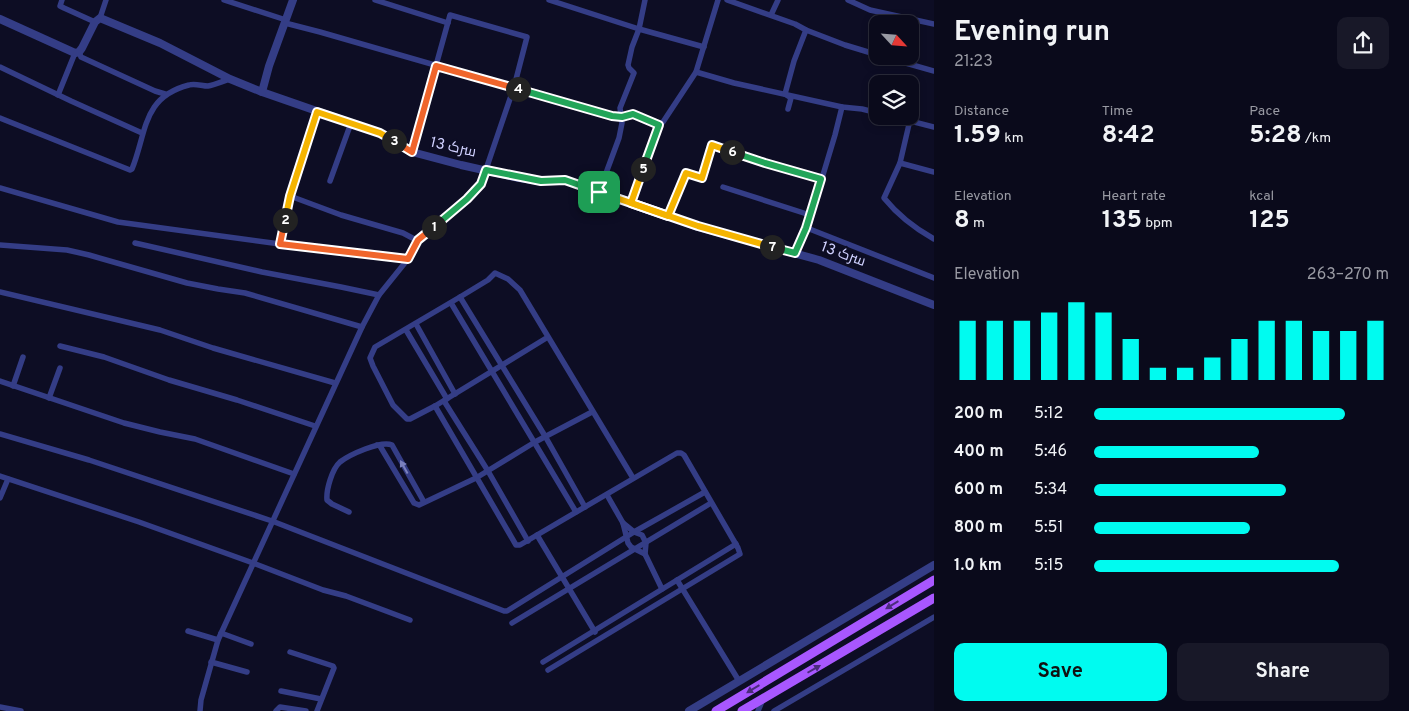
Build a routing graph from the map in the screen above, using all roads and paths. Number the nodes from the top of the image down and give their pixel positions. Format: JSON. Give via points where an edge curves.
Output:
{"nodes":[{"id":1,"x":62,"y":0,"type":"edge"},
{"id":2,"x":106,"y":0,"type":"edge"},
{"id":3,"x":224,"y":0,"type":"edge"},
{"id":4,"x":293,"y":0,"type":"edge"},
{"id":5,"x":375,"y":0,"type":"edge"},
{"id":6,"x":548,"y":0,"type":"edge"},
{"id":7,"x":645,"y":0,"type":"edge"},
{"id":8,"x":718,"y":0,"type":"edge"},
{"id":9,"x":727,"y":0,"type":"edge"},
{"id":10,"x":778,"y":0,"type":"edge"},
{"id":11,"x":848,"y":0,"type":"edge"},
{"id":12,"x":771,"y":15,"type":"junction"},
{"id":13,"x":0,"y":19,"type":"edge"},
{"id":14,"x":97,"y":20,"type":"junction"},
{"id":15,"x":286,"y":22,"type":"junction"},
{"id":16,"x":448,"y":23,"type":"junction"},
{"id":17,"x":934,"y":24,"type":"edge"},
{"id":18,"x":639,"y":29,"type":"junction"},
{"id":19,"x":806,"y":30,"type":"junction"},
{"id":20,"x":704,"y":46,"type":"junction"},
{"id":21,"x":869,"y":52,"type":"edge"},
{"id":22,"x":77,"y":53,"type":"junction"},
{"id":23,"x":910,"y":65,"type":"edge"},
{"id":24,"x":436,"y":66,"type":"junction"},
{"id":25,"x":0,"y":67,"type":"edge"},
{"id":26,"x":696,"y":72,"type":"junction"},
{"id":27,"x":934,"y":72,"type":"edge"},
{"id":28,"x":230,"y":79,"type":"junction"},
{"id":29,"x":514,"y":87,"type":"junction"},
{"id":30,"x":262,"y":92,"type":"junction"},
{"id":31,"x":165,"y":94,"type":"junction"},
{"id":32,"x":786,"y":94,"type":"junction"},
{"id":33,"x":58,"y":95,"type":"junction"},
{"id":34,"x":842,"y":107,"type":"junction"},
{"id":35,"x":788,"y":109,"type":"dead end"},
{"id":36,"x":869,"y":111,"type":"edge"},
{"id":37,"x":317,"y":112,"type":"junction"},
{"id":38,"x":622,"y":117,"type":"junction"},
{"id":39,"x":0,"y":118,"type":"edge"},
{"id":40,"x":351,"y":123,"type":"junction"},
{"id":41,"x":919,"y":123,"type":"edge"},
{"id":42,"x":659,"y":125,"type":"junction"},
{"id":43,"x":909,"y":125,"type":"edge"},
{"id":44,"x":934,"y":127,"type":"edge"},
{"id":45,"x":142,"y":134,"type":"junction"},
{"id":46,"x":412,"y":152,"type":"junction"},
{"id":47,"x":900,"y":162,"type":"junction"},
{"id":48,"x":486,"y":170,"type":"junction"},
{"id":49,"x":934,"y":172,"type":"edge"},
{"id":50,"x":821,"y":179,"type":"junction"},
{"id":51,"x":330,"y":181,"type":"dead end"},
{"id":52,"x":723,"y":187,"type":"dead end"},
{"id":53,"x":0,"y":188,"type":"edge"},
{"id":54,"x":599,"y":192,"type":"junction"},
{"id":55,"x":290,"y":196,"type":"junction"},
{"id":56,"x":631,"y":203,"type":"junction"},
{"id":57,"x":810,"y":215,"type":"junction"},
{"id":58,"x":668,"y":216,"type":"junction"},
{"id":59,"x":806,"y":228,"type":"junction"},
{"id":60,"x":934,"y":239,"type":"edge"},
{"id":61,"x":418,"y":240,"type":"junction"},
{"id":62,"x":135,"y":243,"type":"dead end"},
{"id":63,"x":0,"y":244,"type":"edge"},
{"id":64,"x":280,"y":244,"type":"junction"},
{"id":65,"x":795,"y":253,"type":"junction"},
{"id":66,"x":408,"y":259,"type":"junction"},
{"id":67,"x":934,"y":278,"type":"edge"},
{"id":68,"x":0,"y":292,"type":"edge"},
{"id":69,"x":379,"y":295,"type":"junction"},
{"id":70,"x":460,"y":297,"type":"junction"},
{"id":71,"x":451,"y":302,"type":"junction"},
{"id":72,"x":934,"y":305,"type":"edge"},
{"id":73,"x":416,"y":324,"type":"junction"},
{"id":74,"x":362,"y":327,"type":"junction"},
{"id":75,"x":406,"y":330,"type":"junction"},
{"id":76,"x":548,"y":337,"type":"junction"},
{"id":77,"x":60,"y":346,"type":"dead end"},
{"id":78,"x":24,"y":357,"type":"dead end"},
{"id":79,"x":502,"y":366,"type":"junction"},
{"id":80,"x":60,"y":368,"type":"dead end"},
{"id":81,"x":493,"y":371,"type":"junction"},
{"id":82,"x":0,"y":381,"type":"edge"},
{"id":83,"x":335,"y":383,"type":"junction"},
{"id":84,"x":13,"y":386,"type":"junction"},
{"id":85,"x":455,"y":394,"type":"junction"},
{"id":86,"x":48,"y":398,"type":"junction"},
{"id":87,"x":445,"y":400,"type":"junction"},
{"id":88,"x":434,"y":406,"type":"junction"},
{"id":89,"x":592,"y":412,"type":"junction"},
{"id":90,"x":316,"y":426,"type":"junction"},
{"id":91,"x":0,"y":434,"type":"edge"},
{"id":92,"x":545,"y":436,"type":"junction"},
{"id":93,"x":535,"y":442,"type":"junction"},
{"id":94,"x":377,"y":445,"type":"junction"},
{"id":95,"x":488,"y":471,"type":"junction"},
{"id":96,"x":294,"y":474,"type":"junction"},
{"id":97,"x":0,"y":476,"type":"edge"},
{"id":98,"x":476,"y":478,"type":"junction"},
{"id":99,"x":633,"y":478,"type":"junction"},
{"id":100,"x":8,"y":479,"type":"junction"},
{"id":101,"x":705,"y":492,"type":"junction"},
{"id":102,"x":607,"y":494,"type":"junction"},
{"id":103,"x":0,"y":498,"type":"edge"},
{"id":104,"x":424,"y":502,"type":"junction"},
{"id":105,"x":711,"y":503,"type":"junction"},
{"id":106,"x":586,"y":507,"type":"junction"},
{"id":107,"x":349,"y":512,"type":"dead end"},
{"id":108,"x":576,"y":512,"type":"junction"},
{"id":109,"x":272,"y":521,"type":"junction"},
{"id":110,"x":623,"y":523,"type":"junction"},
{"id":111,"x":634,"y":532,"type":"junction"},
{"id":112,"x":537,"y":535,"type":"junction"},
{"id":113,"x":627,"y":537,"type":"junction"},
{"id":114,"x":528,"y":541,"type":"junction"},
{"id":115,"x":646,"y":543,"type":"junction"},
{"id":116,"x":736,"y":544,"type":"junction"},
{"id":117,"x":636,"y":549,"type":"junction"},
{"id":118,"x":645,"y":554,"type":"junction"},
{"id":119,"x":253,"y":563,"type":"junction"},
{"id":120,"x":934,"y":565,"type":"edge"},
{"id":121,"x":562,"y":578,"type":"junction"},
{"id":122,"x":677,"y":580,"type":"junction"},
{"id":123,"x":934,"y":580,"type":"edge"},
{"id":124,"x":569,"y":589,"type":"junction"},
{"id":125,"x":662,"y":589,"type":"junction"},
{"id":126,"x":683,"y":589,"type":"junction"},
{"id":127,"x":934,"y":598,"type":"edge"},
{"id":128,"x":934,"y":617,"type":"edge"},
{"id":129,"x":410,"y":620,"type":"dead end"},
{"id":130,"x":868,"y":620,"type":"junction"},
{"id":131,"x":512,"y":623,"type":"dead end"},
{"id":132,"x":595,"y":630,"type":"junction"},
{"id":133,"x":188,"y":631,"type":"dead end"},
{"id":134,"x":875,"y":632,"type":"junction"},
{"id":135,"x":221,"y":633,"type":"junction"},
{"id":136,"x":818,"y":634,"type":"junction"},
{"id":137,"x":600,"y":639,"type":"junction"},
{"id":138,"x":218,"y":640,"type":"junction"},
{"id":139,"x":251,"y":644,"type":"dead end"},
{"id":140,"x":825,"y":645,"type":"junction"},
{"id":141,"x":290,"y":652,"type":"dead end"},
{"id":142,"x":211,"y":662,"type":"junction"},
{"id":143,"x":543,"y":662,"type":"dead end"},
{"id":144,"x":548,"y":670,"type":"dead end"},
{"id":145,"x":247,"y":672,"type":"dead end"},
{"id":146,"x":739,"y":681,"type":"junction"},
{"id":147,"x":281,"y":691,"type":"dead end"},
{"id":148,"x":321,"y":698,"type":"junction"},
{"id":149,"x":763,"y":698,"type":"junction"},
{"id":150,"x":0,"y":708,"type":"edge"},
{"id":151,"x":21,"y":711,"type":"edge"},
{"id":152,"x":200,"y":711,"type":"edge"},
{"id":153,"x":276,"y":711,"type":"edge"},
{"id":154,"x":306,"y":711,"type":"edge"},
{"id":155,"x":317,"y":711,"type":"edge"},
{"id":156,"x":689,"y":711,"type":"edge"},
{"id":157,"x":716,"y":711,"type":"edge"},
{"id":158,"x":742,"y":711,"type":"edge"},
{"id":159,"x":758,"y":711,"type":"edge"},
{"id":160,"x":774,"y":711,"type":"edge"}],
"edges":[{"from":1,"to":14,"type":"street","via":[[60,6]]},
{"from":2,"to":14,"type":"street"},
{"from":3,"to":15,"type":"street"},
{"from":4,"to":15,"type":"street"},
{"from":5,"to":16,"type":"street"},
{"from":6,"to":18,"type":"street"},
{"from":7,"to":18,"type":"street"},
{"from":8,"to":20,"type":"street"},
{"from":9,"to":12,"type":"street"},
{"from":10,"to":12,"type":"street"},
{"from":11,"to":17,"type":"street","via":[[870,10]]},
{"from":12,"to":19,"type":"street"},
{"from":13,"to":22,"type":"street"},
{"from":14,"to":22,"type":"street"},
{"from":14,"to":28,"type":"street","name":"سرک 13","via":[[160,43]]},
{"from":15,"to":24,"type":"street"},
{"from":15,"to":30,"type":"street"},
{"from":16,"to":24,"type":"street"},
{"from":16,"to":29,"type":"street","via":[[450,15],[527,37]]},
{"from":18,"to":20,"type":"street"},
{"from":18,"to":38,"type":"street","via":[[628,65],[634,73],[620,108]]},
{"from":19,"to":21,"type":"street"},
{"from":19,"to":32,"type":"street"},
{"from":20,"to":26,"type":"street"},
{"from":22,"to":31,"type":"street"},
{"from":22,"to":33,"type":"street"},
{"from":23,"to":27,"type":"street"},
{"from":24,"to":29,"type":"street"},
{"from":24,"to":46,"type":"street"},
{"from":25,"to":33,"type":"street"},
{"from":26,"to":32,"type":"street"},
{"from":26,"to":42,"type":"street"},
{"from":28,"to":30,"type":"street","name":"سرک 13"},
{"from":28,"to":31,"type":"street","via":[[208,86],[192,84]]},
{"from":29,"to":38,"type":"street"},
{"from":29,"to":48,"type":"street"},
{"from":30,"to":37,"type":"street","name":"سرک 13"},
{"from":31,"to":45,"type":"street","via":[[152,109]]},
{"from":32,"to":34,"type":"street"},
{"from":32,"to":35,"type":"street","via":[[791,98]]},
{"from":33,"to":45,"type":"street"},
{"from":34,"to":36,"type":"street"},
{"from":34,"to":50,"type":"street"},
{"from":37,"to":40,"type":"street","name":"سرک 13"},
{"from":37,"to":55,"type":"street"},
{"from":38,"to":42,"type":"street","via":[[633,114]]},
{"from":38,"to":54,"type":"street","via":[[620,138]]},
{"from":39,"to":45,"type":"street","via":[[130,170]]},
{"from":40,"to":46,"type":"street","name":"سرک 13","via":[[380,133]]},
{"from":40,"to":51,"type":"street"},
{"from":41,"to":44,"type":"street"},
{"from":42,"to":56,"type":"street"},
{"from":43,"to":47,"type":"street"},
{"from":46,"to":48,"type":"street","name":"سرک 13"},
{"from":47,"to":49,"type":"street"},
{"from":47,"to":60,"type":"street","via":[[884,198]]},
{"from":48,"to":54,"type":"street","name":"سرک 13","via":[[541,181],[565,180]]},
{"from":48,"to":61,"type":"street","via":[[481,184],[467,199]]},
{"from":50,"to":57,"type":"street"},
{"from":50,"to":58,"type":"street","via":[[712,145],[702,178],[686,173]]},
{"from":52,"to":57,"type":"street"},
{"from":53,"to":64,"type":"street","via":[[118,222]]},
{"from":54,"to":56,"type":"street","name":"سرک 13"},
{"from":55,"to":61,"type":"street"},
{"from":55,"to":64,"type":"street"},
{"from":56,"to":58,"type":"street","name":"سرک 13"},
{"from":57,"to":59,"type":"street"},
{"from":58,"to":65,"type":"street","name":"سرک 13"},
{"from":59,"to":65,"type":"street"},
{"from":59,"to":67,"type":"street"},
{"from":61,"to":66,"type":"street"},
{"from":62,"to":69,"type":"street"},
{"from":63,"to":74,"type":"street","via":[[89,254],[187,283],[245,293]]},
{"from":64,"to":66,"type":"street"},
{"from":65,"to":72,"type":"street","name":"سرک 13"},
{"from":66,"to":69,"type":"street"},
{"from":68,"to":83,"type":"street","via":[[160,330]]},
{"from":69,"to":74,"type":"street"},
{"from":70,"to":71,"type":"street"},
{"from":70,"to":76,"type":"street","via":[[495,273],[520,290]]},
{"from":70,"to":79,"type":"street"},
{"from":71,"to":73,"type":"street"},
{"from":71,"to":81,"type":"street"},
{"from":73,"to":75,"type":"street"},
{"from":73,"to":85,"type":"street"},
{"from":74,"to":83,"type":"street"},
{"from":75,"to":87,"type":"street"},
{"from":75,"to":88,"type":"street","via":[[375,347],[370,358],[393,405],[408,419]]},
{"from":76,"to":79,"type":"street"},
{"from":76,"to":89,"type":"street"},
{"from":77,"to":90,"type":"street","via":[[104,356]]},
{"from":78,"to":84,"type":"street"},
{"from":79,"to":81,"type":"street"},
{"from":79,"to":92,"type":"street"},
{"from":80,"to":86,"type":"street"},
{"from":81,"to":85,"type":"street"},
{"from":81,"to":93,"type":"street"},
{"from":82,"to":84,"type":"street"},
{"from":83,"to":90,"type":"street"},
{"from":84,"to":86,"type":"street"},
{"from":85,"to":87,"type":"street"},
{"from":86,"to":96,"type":"street","via":[[124,423],[195,439]]},
{"from":87,"to":88,"type":"street"},
{"from":87,"to":95,"type":"street"},
{"from":88,"to":98,"type":"street"},
{"from":89,"to":92,"type":"street"},
{"from":89,"to":99,"type":"street"},
{"from":90,"to":96,"type":"street"},
{"from":91,"to":109,"type":"street","via":[[90,460]]},
{"from":92,"to":93,"type":"street"},
{"from":92,"to":106,"type":"street"},
{"from":93,"to":95,"type":"street"},
{"from":93,"to":108,"type":"street"},
{"from":94,"to":104,"type":"street","via":[[414,503]]},
{"from":104,"to":94,"type":"street","one_way":true,"via":[[392,444]]},
{"from":94,"to":107,"type":"street","via":[[338,463],[334,471],[326,500]]},
{"from":95,"to":98,"type":"street"},
{"from":95,"to":114,"type":"street"},
{"from":96,"to":109,"type":"street"},
{"from":97,"to":100,"type":"street"},
{"from":98,"to":104,"type":"street"},
{"from":98,"to":114,"type":"street","via":[[516,545]]},
{"from":99,"to":101,"type":"street","via":[[681,453]]},
{"from":99,"to":102,"type":"street"},
{"from":100,"to":103,"type":"street"},
{"from":100,"to":119,"type":"street"},
{"from":101,"to":105,"type":"street"},
{"from":101,"to":111,"type":"street"},
{"from":102,"to":106,"type":"street"},
{"from":102,"to":110,"type":"street"},
{"from":105,"to":115,"type":"street"},
{"from":105,"to":116,"type":"street"},
{"from":106,"to":108,"type":"street"},
{"from":108,"to":112,"type":"street"},
{"from":109,"to":119,"type":"street"},
{"from":109,"to":121,"type":"street","via":[[504,612]]},
{"from":110,"to":111,"type":"street"},
{"from":110,"to":113,"type":"street"},
{"from":111,"to":113,"type":"street"},
{"from":111,"to":115,"type":"street","via":[[642,535]]},
{"from":112,"to":114,"type":"street"},
{"from":112,"to":121,"type":"street"},
{"from":113,"to":117,"type":"street","via":[[631,547]]},
{"from":113,"to":121,"type":"street"},
{"from":115,"to":117,"type":"street"},
{"from":115,"to":118,"type":"street"},
{"from":116,"to":122,"type":"street"},
{"from":116,"to":126,"type":"street","via":[[740,554]]},
{"from":117,"to":118,"type":"street"},
{"from":117,"to":124,"type":"street"},
{"from":118,"to":125,"type":"street"},
{"from":119,"to":129,"type":"street"},
{"from":119,"to":135,"type":"street"},
{"from":120,"to":136,"type":"street"},
{"from":121,"to":124,"type":"street"},
{"from":122,"to":125,"type":"street"},
{"from":122,"to":126,"type":"street"},
{"from":123,"to":130,"type":"main road","one_way":true},
{"from":124,"to":131,"type":"street"},
{"from":124,"to":132,"type":"street"},
{"from":125,"to":132,"type":"street"},
{"from":126,"to":137,"type":"street"},
{"from":126,"to":146,"type":"street"},
{"from":127,"to":134,"type":"main road"},
{"from":128,"to":160,"type":"street"},
{"from":130,"to":134,"type":"main road"},
{"from":130,"to":140,"type":"main road"},
{"from":132,"to":137,"type":"street"},
{"from":132,"to":143,"type":"street"},
{"from":133,"to":138,"type":"street"},
{"from":149,"to":134,"type":"main road","one_way":true},
{"from":135,"to":138,"type":"street"},
{"from":135,"to":139,"type":"street"},
{"from":136,"to":140,"type":"street"},
{"from":136,"to":146,"type":"street"},
{"from":137,"to":144,"type":"street"},
{"from":138,"to":142,"type":"street"},
{"from":140,"to":157,"type":"main road","one_way":true},
{"from":141,"to":148,"type":"street","via":[[334,666]]},
{"from":142,"to":145,"type":"street"},
{"from":142,"to":152,"type":"street"},
{"from":146,"to":156,"type":"street"},
{"from":147,"to":148,"type":"street"},
{"from":148,"to":155,"type":"street"},
{"from":149,"to":158,"type":"main road"},
{"from":149,"to":159,"type":"street"},
{"from":150,"to":151,"type":"street"},
{"from":153,"to":154,"type":"street","via":[[280,707]]}]}
